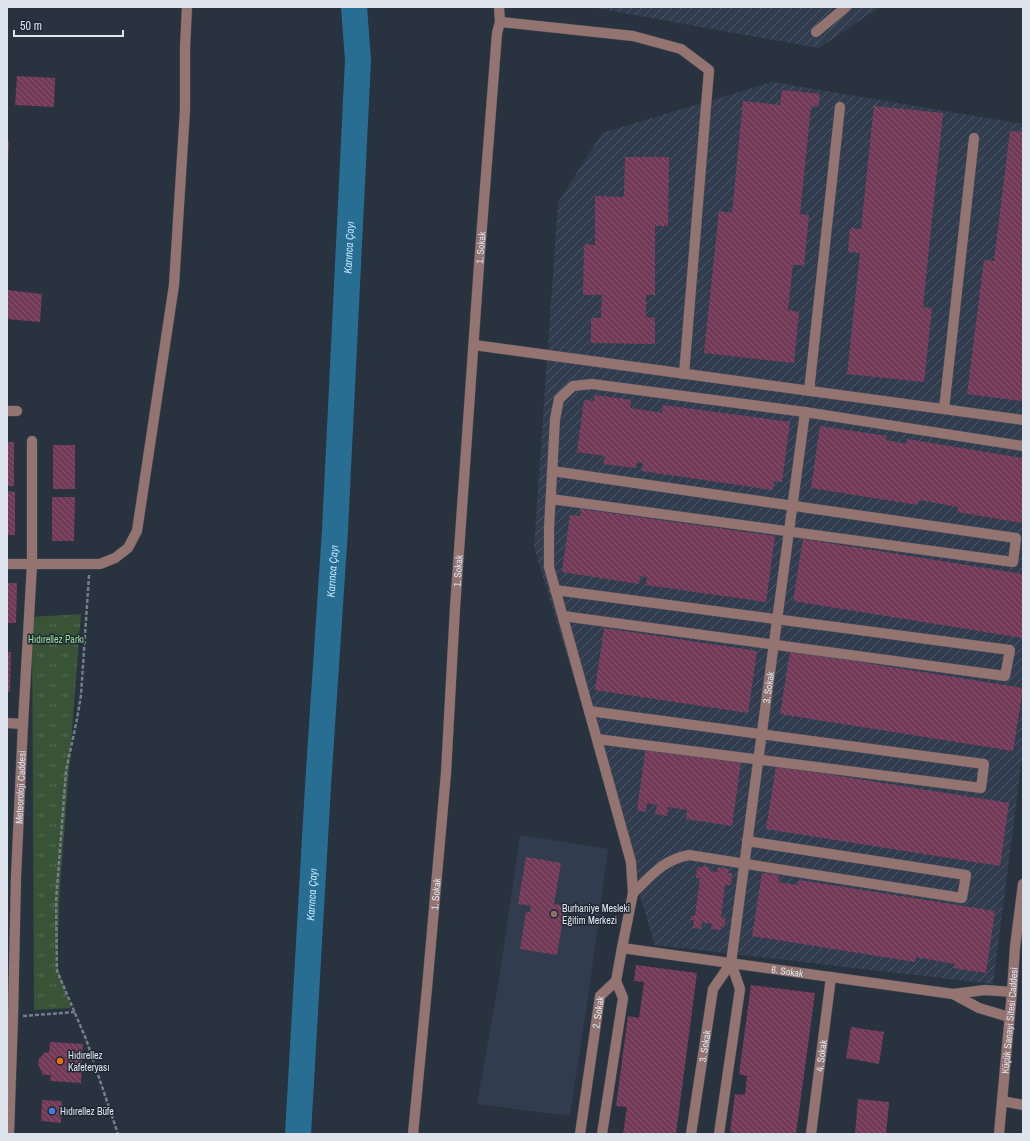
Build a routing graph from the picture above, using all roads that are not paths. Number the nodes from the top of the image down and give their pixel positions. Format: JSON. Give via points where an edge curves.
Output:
{"nodes":[{"id":1,"x":187,"y":7,"type":"edge"},
{"id":2,"x":499,"y":7,"type":"edge"},
{"id":3,"x":846,"y":7,"type":"edge"},
{"id":4,"x":500,"y":22,"type":"junction"},
{"id":5,"x":816,"y":32,"type":"dead end"},
{"id":6,"x":840,"y":107,"type":"dead end"},
{"id":7,"x":974,"y":138,"type":"dead end"},
{"id":8,"x":474,"y":344,"type":"junction"},
{"id":9,"x":684,"y":374,"type":"junction"},
{"id":10,"x":809,"y":391,"type":"junction"},
{"id":11,"x":944,"y":409,"type":"junction"},
{"id":12,"x":805,"y":412,"type":"junction"},
{"id":13,"x":1023,"y":420,"type":"edge"},
{"id":14,"x":32,"y":441,"type":"dead end"},
{"id":15,"x":1023,"y":446,"type":"edge"},
{"id":16,"x":552,"y":471,"type":"junction"},
{"id":17,"x":550,"y":499,"type":"junction"},
{"id":18,"x":793,"y":506,"type":"junction"},
{"id":19,"x":789,"y":532,"type":"junction"},
{"id":20,"x":7,"y":564,"type":"edge"},
{"id":21,"x":32,"y":564,"type":"junction"},
{"id":22,"x":555,"y":590,"type":"junction"},
{"id":23,"x":563,"y":616,"type":"junction"},
{"id":24,"x":777,"y":619,"type":"junction"},
{"id":25,"x":774,"y":645,"type":"junction"},
{"id":26,"x":589,"y":711,"type":"junction"},
{"id":27,"x":7,"y":723,"type":"edge"},
{"id":28,"x":22,"y":724,"type":"junction"},
{"id":29,"x":762,"y":734,"type":"junction"},
{"id":30,"x":597,"y":739,"type":"junction"},
{"id":31,"x":758,"y":760,"type":"junction"},
{"id":32,"x":747,"y":841,"type":"junction"},
{"id":33,"x":744,"y":864,"type":"junction"},
{"id":34,"x":11,"y":877,"type":"edge"},
{"id":35,"x":1023,"y":884,"type":"edge"},
{"id":36,"x":633,"y":893,"type":"junction"},
{"id":37,"x":1019,"y":947,"type":"edge"},
{"id":38,"x":622,"y":948,"type":"junction"},
{"id":39,"x":731,"y":963,"type":"junction"},
{"id":40,"x":831,"y":977,"type":"junction"},
{"id":41,"x":616,"y":981,"type":"junction"},
{"id":42,"x":1012,"y":992,"type":"junction"},
{"id":43,"x":952,"y":994,"type":"junction"},
{"id":44,"x":10,"y":1016,"type":"edge"},
{"id":45,"x":1009,"y":1017,"type":"junction"},
{"id":46,"x":1002,"y":1101,"type":"junction"},
{"id":47,"x":1023,"y":1105,"type":"edge"},
{"id":48,"x":9,"y":1134,"type":"edge"},
{"id":49,"x":413,"y":1134,"type":"edge"},
{"id":50,"x":580,"y":1134,"type":"edge"},
{"id":51,"x":602,"y":1134,"type":"edge"},
{"id":52,"x":691,"y":1134,"type":"edge"},
{"id":53,"x":719,"y":1134,"type":"edge"},
{"id":54,"x":811,"y":1134,"type":"edge"},
{"id":55,"x":999,"y":1134,"type":"edge"}],
"edges":[{"from":1,"to":21,"type":"street","via":[[185,110],[174,284],[138,531],[128,548],[115,558],[100,564]]},
{"from":2,"to":4,"type":"street","name":"1. Sokak"},
{"from":3,"to":5,"type":"street"},
{"from":4,"to":8,"type":"street","name":"1. Sokak","via":[[497,33]]},
{"from":4,"to":9,"type":"street","via":[[633,36],[681,48],[709,70]]},
{"from":6,"to":10,"type":"street"},
{"from":7,"to":11,"type":"street"},
{"from":8,"to":9,"type":"street"},
{"from":8,"to":49,"type":"street","name":"1. Sokak","via":[[446,773]]},
{"from":9,"to":10,"type":"street"},
{"from":10,"to":11,"type":"street"},
{"from":11,"to":13,"type":"street"},
{"from":12,"to":15,"type":"street"},
{"from":12,"to":16,"type":"street","via":[[592,384],[573,386],[559,399],[555,419]]},
{"from":12,"to":18,"type":"street","name":"3. Sokak"},
{"from":14,"to":21,"type":"street","name":"Meteoroloji Caddesi"},
{"from":16,"to":17,"type":"street"},
{"from":16,"to":18,"type":"street"},
{"from":17,"to":19,"type":"street"},
{"from":17,"to":22,"type":"street","via":[[549,567]]},
{"from":18,"to":19,"type":"street","name":"3. Sokak"},
{"from":18,"to":19,"type":"street","via":[[1016,538],[1013,562]]},
{"from":19,"to":24,"type":"street","name":"3. Sokak"},
{"from":20,"to":21,"type":"street"},
{"from":21,"to":28,"type":"street","name":"Meteoroloji Caddesi"},
{"from":22,"to":23,"type":"street"},
{"from":22,"to":24,"type":"street"},
{"from":23,"to":25,"type":"street"},
{"from":23,"to":26,"type":"street"},
{"from":24,"to":25,"type":"street","name":"3. Sokak"},
{"from":24,"to":25,"type":"street","via":[[1010,650],[1005,676]]},
{"from":25,"to":29,"type":"street","name":"3. Sokak"},
{"from":26,"to":29,"type":"street"},
{"from":26,"to":30,"type":"street"},
{"from":27,"to":28,"type":"street"},
{"from":28,"to":34,"type":"street","name":"Meteoroloji Caddesi"},
{"from":29,"to":31,"type":"street","name":"3. Sokak"},
{"from":29,"to":31,"type":"street","via":[[984,764],[981,788]]},
{"from":30,"to":31,"type":"street"},
{"from":30,"to":36,"type":"street","via":[[631,862]]},
{"from":31,"to":32,"type":"street","name":"3. Sokak"},
{"from":32,"to":33,"type":"street","name":"3. Sokak"},
{"from":32,"to":33,"type":"street","via":[[966,875],[962,898]]},
{"from":33,"to":36,"type":"street","via":[[690,855],[682,857],[662,866]]},
{"from":33,"to":39,"type":"street","name":"3. Sokak"},
{"from":34,"to":44,"type":"street","name":"Meteoroloji Caddesi"},
{"from":35,"to":37,"type":"street","name":"Küçük Sanayi Sitesi Caddesi"},
{"from":36,"to":38,"type":"street"},
{"from":37,"to":42,"type":"street","name":"Küçük Sanayi Sitesi Caddesi"},
{"from":38,"to":39,"type":"street","name":"6. Sokak"},
{"from":38,"to":41,"type":"street"},
{"from":39,"to":40,"type":"street","name":"6. Sokak"},
{"from":39,"to":52,"type":"street","name":"3. Sokak","via":[[713,989]]},
{"from":39,"to":53,"type":"street","name":"3. Sokak","via":[[740,990]]},
{"from":40,"to":43,"type":"street","name":"6. Sokak"},
{"from":40,"to":54,"type":"street","name":"4. Sokak"},
{"from":41,"to":50,"type":"street","name":"2. Sokak","via":[[600,996]]},
{"from":41,"to":51,"type":"street","name":"2. Sokak","via":[[624,998]]},
{"from":42,"to":43,"type":"street","via":[[985,990]]},
{"from":42,"to":45,"type":"street","name":"Küçük Sanayi Sitesi Caddesi"},
{"from":43,"to":45,"type":"street","via":[[979,1008]]},
{"from":44,"to":48,"type":"street","name":"Meteoroloji Caddesi"},
{"from":45,"to":46,"type":"street","name":"Küçük Sanayi Sitesi Caddesi"},
{"from":46,"to":47,"type":"street"},
{"from":46,"to":55,"type":"street","name":"Küçük Sanayi Sitesi Caddesi"}]}
